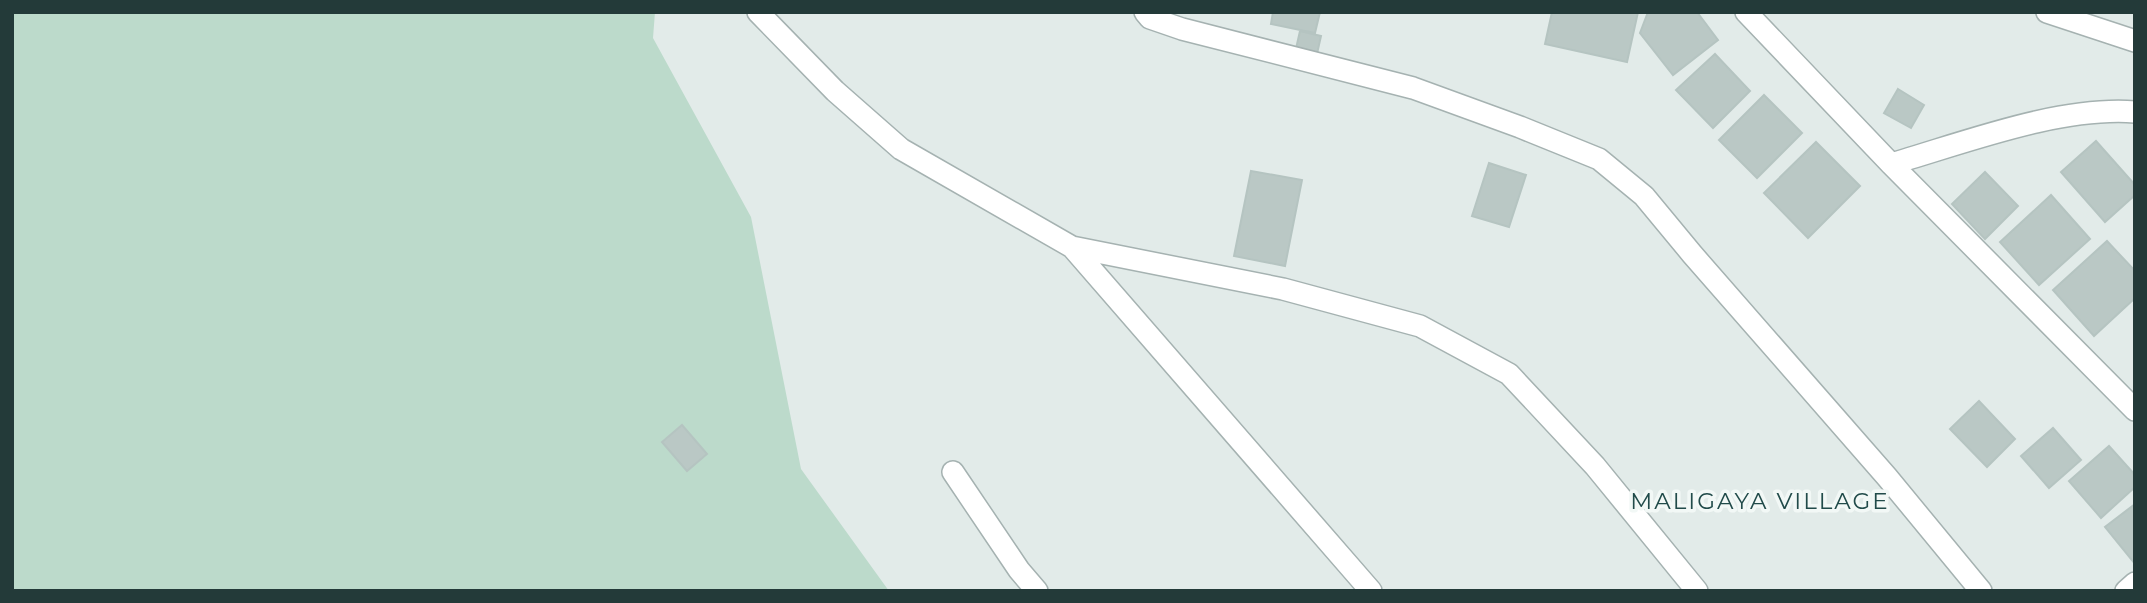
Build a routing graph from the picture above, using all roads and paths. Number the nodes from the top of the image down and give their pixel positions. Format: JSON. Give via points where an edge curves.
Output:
{"nodes":[{"id":1,"x":758,"y":12,"type":"edge"},
{"id":2,"x":1145,"y":12,"type":"edge"},
{"id":3,"x":1746,"y":12,"type":"edge"},
{"id":4,"x":2047,"y":12,"type":"edge"},
{"id":5,"x":2135,"y":41,"type":"edge"},
{"id":6,"x":2135,"y":112,"type":"edge"},
{"id":7,"x":1891,"y":164,"type":"junction"},
{"id":8,"x":1072,"y":247,"type":"junction"},
{"id":9,"x":2135,"y":410,"type":"edge"},
{"id":10,"x":953,"y":472,"type":"dead end"},
{"id":11,"x":2135,"y":583,"type":"edge"},
{"id":12,"x":1038,"y":591,"type":"edge"},
{"id":13,"x":1371,"y":591,"type":"edge"},
{"id":14,"x":1697,"y":591,"type":"edge"},
{"id":15,"x":1981,"y":591,"type":"edge"},
{"id":16,"x":2126,"y":591,"type":"edge"}],
"edges":[{"from":1,"to":8,"type":"street","via":[[835,91],[901,149]]},
{"from":2,"to":15,"type":"street","via":[[1150,19],[1182,29],[1413,88],[1599,159],[1644,196]]},
{"from":3,"to":7,"type":"street"},
{"from":4,"to":5,"type":"street"},
{"from":6,"to":7,"type":"street","via":[[2054,117]]},
{"from":7,"to":9,"type":"street"},
{"from":8,"to":13,"type":"street"},
{"from":8,"to":14,"type":"street","via":[[1283,289],[1420,326],[1509,374],[1595,466]]},
{"from":10,"to":12,"type":"street"},
{"from":11,"to":16,"type":"street"}]}
